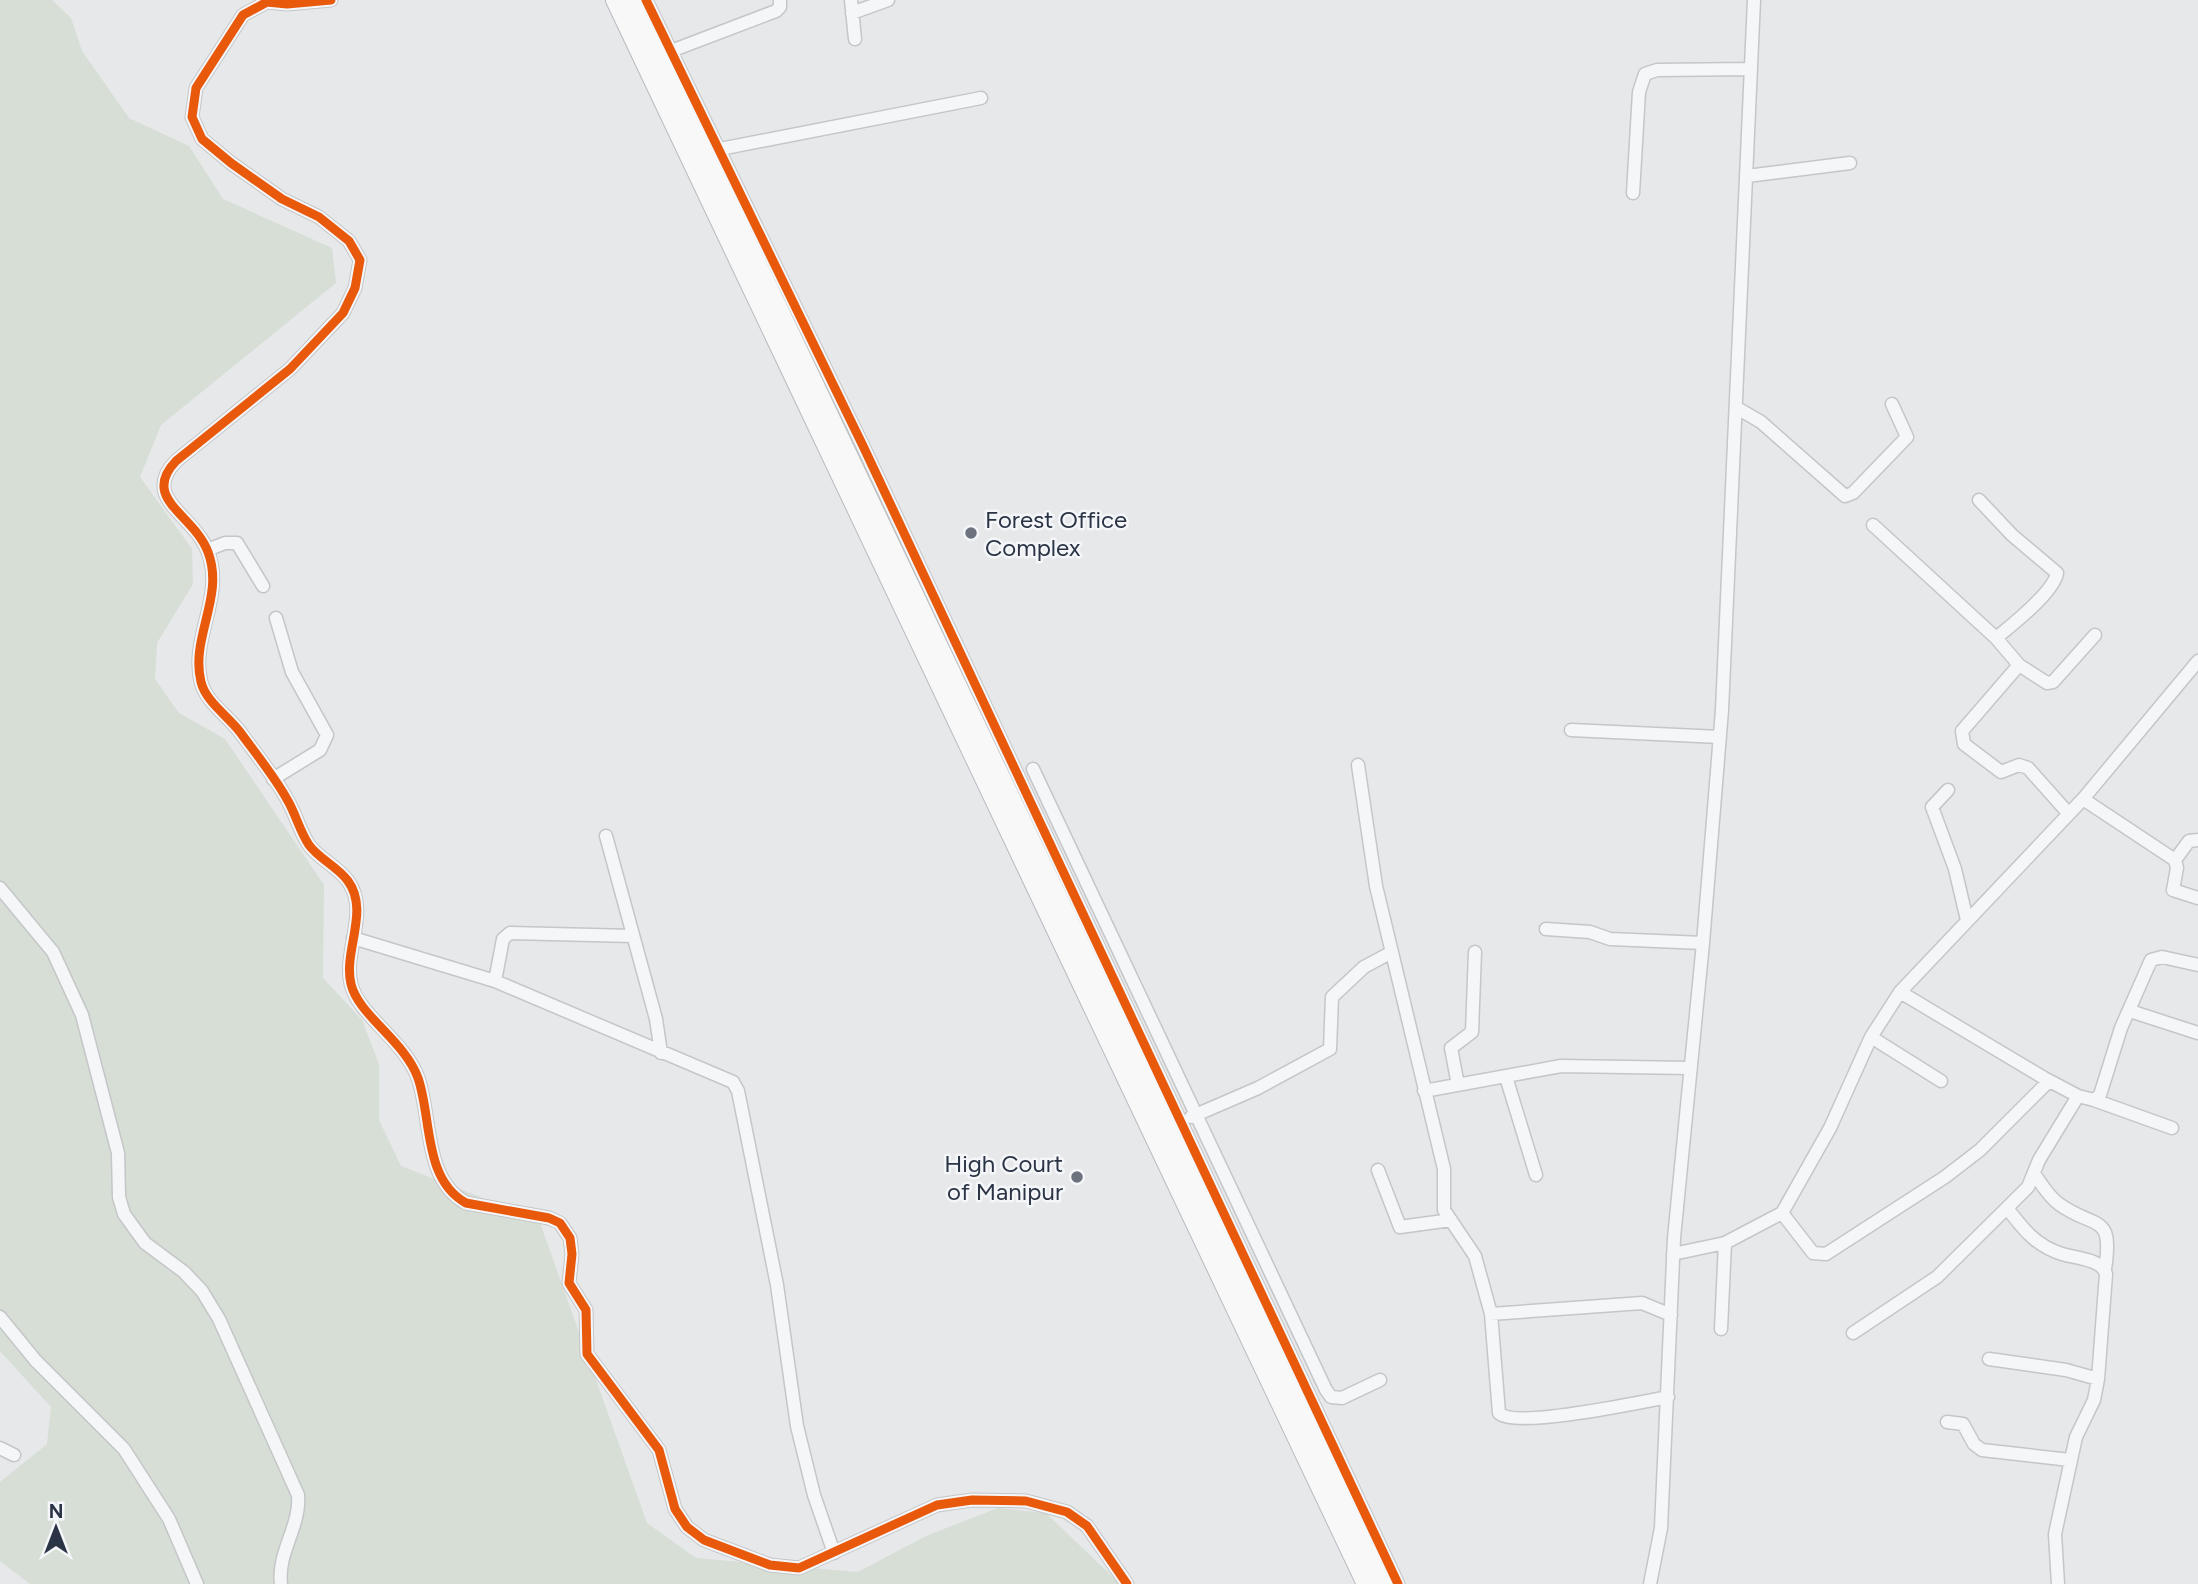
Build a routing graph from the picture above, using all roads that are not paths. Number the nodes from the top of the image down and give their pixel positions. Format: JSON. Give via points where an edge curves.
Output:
{"nodes":[{"id":1,"x":331,"y":0,"type":"edge"},
{"id":2,"x":615,"y":0,"type":"edge"},
{"id":3,"x":632,"y":0,"type":"edge"},
{"id":4,"x":646,"y":0,"type":"edge"},
{"id":5,"x":780,"y":0,"type":"edge"},
{"id":6,"x":888,"y":0,"type":"edge"},
{"id":7,"x":1754,"y":0,"type":"edge"},
{"id":8,"x":852,"y":7,"type":"edge"},
{"id":9,"x":855,"y":39,"type":"dead end"},
{"id":10,"x":671,"y":51,"type":"junction"},
{"id":11,"x":1750,"y":69,"type":"junction"},
{"id":12,"x":981,"y":98,"type":"dead end"},
{"id":13,"x":720,"y":149,"type":"junction"},
{"id":14,"x":1850,"y":163,"type":"dead end"},
{"id":15,"x":1747,"y":176,"type":"junction"},
{"id":16,"x":1633,"y":193,"type":"dead end"},
{"id":17,"x":1892,"y":404,"type":"dead end"},
{"id":18,"x":1737,"y":408,"type":"junction"},
{"id":19,"x":1979,"y":500,"type":"dead end"},
{"id":20,"x":1873,"y":524,"type":"dead end"},
{"id":21,"x":207,"y":550,"type":"junction"},
{"id":22,"x":263,"y":586,"type":"dead end"},
{"id":23,"x":276,"y":618,"type":"dead end"},
{"id":24,"x":2095,"y":635,"type":"dead end"},
{"id":25,"x":1996,"y":638,"type":"junction"},
{"id":26,"x":2019,"y":665,"type":"junction"},
{"id":27,"x":2196,"y":668,"type":"edge"},
{"id":28,"x":1571,"y":730,"type":"dead end"},
{"id":29,"x":1720,"y":737,"type":"junction"},
{"id":30,"x":1358,"y":765,"type":"dead end"},
{"id":31,"x":1033,"y":769,"type":"dead end"},
{"id":32,"x":273,"y":779,"type":"junction"},
{"id":33,"x":1948,"y":790,"type":"dead end"},
{"id":34,"x":2083,"y":799,"type":"junction"},
{"id":35,"x":2069,"y":814,"type":"junction"},
{"id":36,"x":606,"y":836,"type":"dead end"},
{"id":37,"x":2198,"y":840,"type":"edge"},
{"id":38,"x":2175,"y":860,"type":"junction"},
{"id":39,"x":0,"y":888,"type":"edge"},
{"id":40,"x":2198,"y":898,"type":"edge"},
{"id":41,"x":1968,"y":920,"type":"junction"},
{"id":42,"x":1546,"y":929,"type":"dead end"},
{"id":43,"x":633,"y":936,"type":"junction"},
{"id":44,"x":353,"y":938,"type":"junction"},
{"id":45,"x":1703,"y":943,"type":"junction"},
{"id":46,"x":1475,"y":952,"type":"dead end"},
{"id":47,"x":1392,"y":953,"type":"junction"},
{"id":48,"x":2198,"y":965,"type":"edge"},
{"id":49,"x":495,"y":981,"type":"junction"},
{"id":50,"x":1900,"y":992,"type":"junction"},
{"id":51,"x":2130,"y":1011,"type":"junction"},
{"id":52,"x":2198,"y":1033,"type":"edge"},
{"id":53,"x":1871,"y":1037,"type":"junction"},
{"id":54,"x":661,"y":1053,"type":"junction"},
{"id":55,"x":1690,"y":1068,"type":"junction"},
{"id":56,"x":1506,"y":1077,"type":"junction"},
{"id":57,"x":1941,"y":1081,"type":"dead end"},
{"id":58,"x":2049,"y":1081,"type":"junction"},
{"id":59,"x":1458,"y":1085,"type":"junction"},
{"id":60,"x":1424,"y":1091,"type":"junction"},
{"id":61,"x":2078,"y":1096,"type":"junction"},
{"id":62,"x":2094,"y":1100,"type":"junction"},
{"id":63,"x":1196,"y":1115,"type":"junction"},
{"id":64,"x":1181,"y":1121,"type":"junction"},
{"id":65,"x":2172,"y":1128,"type":"dead end"},
{"id":66,"x":1378,"y":1170,"type":"dead end"},
{"id":67,"x":1536,"y":1175,"type":"dead end"},
{"id":68,"x":2035,"y":1175,"type":"junction"},
{"id":69,"x":2007,"y":1208,"type":"junction"},
{"id":70,"x":1782,"y":1213,"type":"junction"},
{"id":71,"x":1451,"y":1220,"type":"junction"},
{"id":72,"x":1725,"y":1243,"type":"junction"},
{"id":73,"x":1673,"y":1254,"type":"junction"},
{"id":74,"x":2105,"y":1269,"type":"junction"},
{"id":75,"x":1491,"y":1314,"type":"junction"},
{"id":76,"x":1671,"y":1315,"type":"junction"},
{"id":77,"x":0,"y":1317,"type":"edge"},
{"id":78,"x":1721,"y":1329,"type":"dead end"},
{"id":79,"x":1853,"y":1333,"type":"dead end"},
{"id":80,"x":1989,"y":1359,"type":"dead end"},
{"id":81,"x":2098,"y":1378,"type":"junction"},
{"id":82,"x":1380,"y":1380,"type":"dead end"},
{"id":83,"x":1668,"y":1397,"type":"junction"},
{"id":84,"x":1947,"y":1422,"type":"dead end"},
{"id":85,"x":0,"y":1448,"type":"edge"},
{"id":86,"x":14,"y":1455,"type":"dead end"},
{"id":87,"x":2070,"y":1460,"type":"junction"},
{"id":88,"x":834,"y":1553,"type":"junction"},
{"id":89,"x":197,"y":1584,"type":"edge"},
{"id":90,"x":281,"y":1584,"type":"edge"},
{"id":91,"x":1127,"y":1584,"type":"edge"},
{"id":92,"x":1366,"y":1584,"type":"edge"},
{"id":93,"x":1384,"y":1584,"type":"edge"},
{"id":94,"x":1398,"y":1584,"type":"edge"},
{"id":95,"x":1650,"y":1584,"type":"edge"},
{"id":96,"x":2058,"y":1584,"type":"edge"}],
"edges":[{"from":1,"to":21,"type":"street","via":[[267,2],[253,7],[232,29],[194,98],[193,122],[202,139],[269,192],[319,217],[356,250],[360,260],[350,302],[329,329],[290,369],[165,472],[162,485],[166,496]]},
{"from":2,"to":92,"type":"highway"},
{"from":3,"to":93,"type":"highway"},
{"from":4,"to":10,"type":"street"},
{"from":5,"to":10,"type":"street","via":[[776,11]]},
{"from":6,"to":8,"type":"street"},
{"from":7,"to":11,"type":"street"},
{"from":8,"to":9,"type":"street"},
{"from":10,"to":13,"type":"street"},
{"from":11,"to":15,"type":"street"},
{"from":11,"to":16,"type":"street","via":[[1645,74],[1639,92]]},
{"from":12,"to":13,"type":"street"},
{"from":13,"to":64,"type":"street"},
{"from":14,"to":15,"type":"street"},
{"from":15,"to":18,"type":"street"},
{"from":17,"to":18,"type":"street","via":[[1907,437],[1845,496],[1761,422]]},
{"from":18,"to":29,"type":"street"},
{"from":19,"to":25,"type":"street","via":[[2057,573],[2026,612]]},
{"from":20,"to":25,"type":"street"},
{"from":21,"to":22,"type":"street","via":[[237,542]]},
{"from":21,"to":32,"type":"street","via":[[214,591],[201,642],[202,685]]},
{"from":23,"to":32,"type":"street","via":[[292,672],[327,735],[320,750]]},
{"from":24,"to":26,"type":"street","via":[[2053,682],[2047,683]]},
{"from":25,"to":26,"type":"street"},
{"from":26,"to":35,"type":"street","via":[[1975,714],[1961,740],[1998,771],[2019,765],[2028,768]]},
{"from":27,"to":34,"type":"street"},
{"from":28,"to":29,"type":"street"},
{"from":29,"to":45,"type":"street"},
{"from":30,"to":47,"type":"street","via":[[1376,886]]},
{"from":31,"to":63,"type":"street"},
{"from":32,"to":44,"type":"street","via":[[310,846],[354,891]]},
{"from":33,"to":41,"type":"street","via":[[1932,807]]},
{"from":34,"to":35,"type":"street"},
{"from":34,"to":38,"type":"street"},
{"from":35,"to":41,"type":"street"},
{"from":36,"to":43,"type":"street"},
{"from":37,"to":38,"type":"street","via":[[2189,841]]},
{"from":38,"to":40,"type":"street","via":[[2173,890]]},
{"from":39,"to":90,"type":"street","via":[[53,953],[82,1015],[118,1153],[124,1214],[145,1244],[202,1291],[298,1495],[281,1558]]},
{"from":41,"to":50,"type":"street"},
{"from":42,"to":45,"type":"street","via":[[1590,932],[1609,939]]},
{"from":43,"to":49,"type":"street","via":[[510,933],[503,939]]},
{"from":43,"to":54,"type":"street"},
{"from":44,"to":49,"type":"street"},
{"from":44,"to":88,"type":"street","via":[[350,983],[355,997],[409,1059],[424,1104],[429,1141],[455,1197],[549,1218],[566,1230],[572,1254],[569,1283],[587,1316],[587,1354],[659,1450],[680,1519],[704,1540],[770,1565],[799,1568]]},
{"from":45,"to":55,"type":"street"},
{"from":46,"to":59,"type":"street","via":[[1472,1032],[1451,1048]]},
{"from":47,"to":60,"type":"street"},
{"from":47,"to":63,"type":"street","via":[[1364,967],[1332,997],[1330,1049]]},
{"from":48,"to":51,"type":"street","via":[[2162,957],[2151,960]]},
{"from":49,"to":54,"type":"street"},
{"from":50,"to":53,"type":"street"},
{"from":50,"to":58,"type":"street"},
{"from":51,"to":52,"type":"street"},
{"from":51,"to":62,"type":"street","via":[[2100,1095]]},
{"from":53,"to":57,"type":"street"},
{"from":53,"to":70,"type":"street","via":[[1830,1128]]},
{"from":54,"to":88,"type":"street","via":[[727,1077],[738,1091],[777,1285],[797,1426]]},
{"from":55,"to":56,"type":"street","via":[[1561,1066]]},
{"from":55,"to":73,"type":"street"},
{"from":56,"to":59,"type":"street"},
{"from":56,"to":67,"type":"street"},
{"from":58,"to":61,"type":"street"},
{"from":58,"to":70,"type":"street","via":[[1963,1164],[1826,1254],[1813,1253]]},
{"from":59,"to":60,"type":"street"},
{"from":60,"to":71,"type":"street","via":[[1444,1168],[1444,1210]]},
{"from":61,"to":62,"type":"street"},
{"from":61,"to":68,"type":"street","via":[[2039,1160]]},
{"from":62,"to":65,"type":"street"},
{"from":63,"to":64,"type":"street"},
{"from":63,"to":82,"type":"street","via":[[1326,1390],[1335,1399],[1342,1398]]},
{"from":64,"to":94,"type":"street"},
{"from":66,"to":71,"type":"street","via":[[1400,1227]]},
{"from":68,"to":69,"type":"street"},
{"from":68,"to":74,"type":"street","via":[[2058,1203],[2103,1228],[2109,1243]]},
{"from":69,"to":74,"type":"street","via":[[2028,1236],[2045,1247]]},
{"from":69,"to":79,"type":"street","via":[[1937,1277]]},
{"from":70,"to":72,"type":"street"},
{"from":71,"to":75,"type":"street","via":[[1475,1256]]},
{"from":72,"to":73,"type":"street"},
{"from":72,"to":78,"type":"street"},
{"from":73,"to":76,"type":"street"},
{"from":74,"to":81,"type":"street"},
{"from":75,"to":76,"type":"street","via":[[1642,1303]]},
{"from":75,"to":83,"type":"street","via":[[1494,1378],[1503,1416],[1578,1413]]},
{"from":76,"to":83,"type":"street"},
{"from":77,"to":89,"type":"street","via":[[36,1361],[124,1449],[169,1519]]},
{"from":80,"to":81,"type":"street"},
{"from":81,"to":87,"type":"street"},
{"from":83,"to":95,"type":"street","via":[[1661,1528]]},
{"from":84,"to":87,"type":"street","via":[[1963,1424],[1982,1450]]},
{"from":85,"to":86,"type":"street"},
{"from":87,"to":96,"type":"street","via":[[2053,1547]]},
{"from":88,"to":91,"type":"street","via":[[937,1505],[1026,1501],[1068,1513],[1087,1526]]}]}
